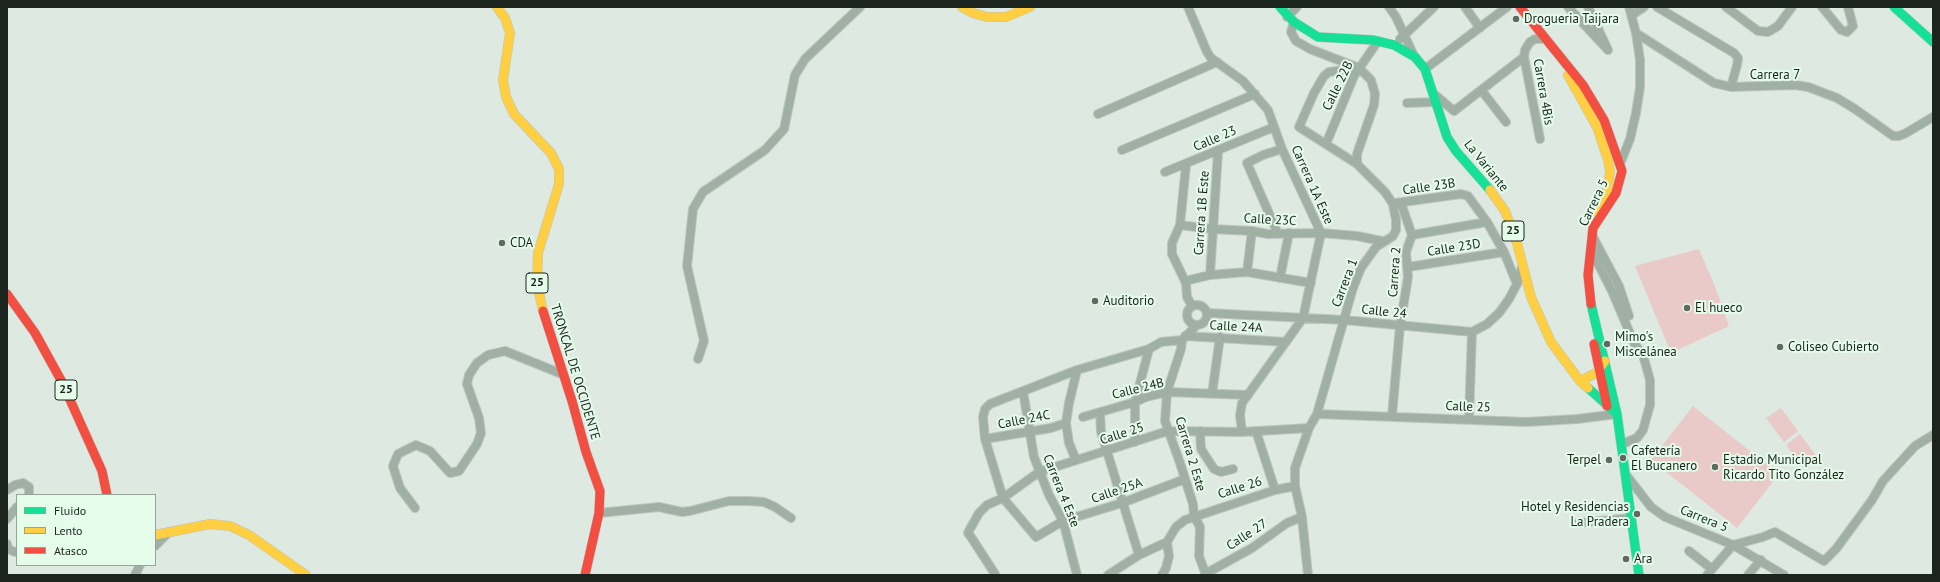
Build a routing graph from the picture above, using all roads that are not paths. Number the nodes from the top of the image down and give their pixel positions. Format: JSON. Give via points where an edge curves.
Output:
{"nodes":[{"id":1,"x":497,"y":7,"type":"edge"},
{"id":2,"x":860,"y":7,"type":"edge"},
{"id":3,"x":962,"y":7,"type":"edge"},
{"id":4,"x":1030,"y":7,"type":"edge"},
{"id":5,"x":1188,"y":7,"type":"edge"},
{"id":6,"x":1280,"y":7,"type":"edge"},
{"id":7,"x":1298,"y":7,"type":"edge"},
{"id":8,"x":1389,"y":7,"type":"edge"},
{"id":9,"x":1434,"y":7,"type":"edge"},
{"id":10,"x":1465,"y":7,"type":"edge"},
{"id":11,"x":1507,"y":7,"type":"edge"},
{"id":12,"x":1515,"y":7,"type":"edge"},
{"id":13,"x":1520,"y":7,"type":"edge"},
{"id":14,"x":1568,"y":7,"type":"edge"},
{"id":15,"x":1588,"y":7,"type":"edge"},
{"id":16,"x":1644,"y":7,"type":"edge"},
{"id":17,"x":1657,"y":7,"type":"edge"},
{"id":18,"x":1726,"y":7,"type":"edge"},
{"id":19,"x":1792,"y":7,"type":"edge"},
{"id":20,"x":1822,"y":7,"type":"edge"},
{"id":21,"x":1848,"y":7,"type":"edge"},
{"id":22,"x":1894,"y":7,"type":"edge"},
{"id":23,"x":1631,"y":11,"type":"edge"},
{"id":24,"x":1291,"y":19,"type":"junction"},
{"id":25,"x":1480,"y":28,"type":"junction"},
{"id":26,"x":1636,"y":33,"type":"junction"},
{"id":27,"x":1404,"y":36,"type":"junction"},
{"id":28,"x":1541,"y":39,"type":"junction"},
{"id":29,"x":1378,"y":41,"type":"junction"},
{"id":30,"x":1933,"y":42,"type":"edge"},
{"id":31,"x":1394,"y":45,"type":"junction"},
{"id":32,"x":1525,"y":53,"type":"junction"},
{"id":33,"x":1414,"y":57,"type":"junction"},
{"id":34,"x":1217,"y":62,"type":"junction"},
{"id":35,"x":1359,"y":68,"type":"junction"},
{"id":36,"x":1425,"y":69,"type":"junction"},
{"id":37,"x":1731,"y":87,"type":"junction"},
{"id":38,"x":1482,"y":90,"type":"junction"},
{"id":39,"x":1433,"y":92,"type":"junction"},
{"id":40,"x":1255,"y":94,"type":"junction"},
{"id":41,"x":1436,"y":102,"type":"junction"},
{"id":42,"x":1407,"y":103,"type":"dead end"},
{"id":43,"x":1098,"y":114,"type":"dead end"},
{"id":44,"x":1933,"y":117,"type":"edge"},
{"id":45,"x":1506,"y":122,"type":"dead end"},
{"id":46,"x":1274,"y":127,"type":"junction"},
{"id":47,"x":1540,"y":139,"type":"dead end"},
{"id":48,"x":1326,"y":144,"type":"junction"},
{"id":49,"x":1282,"y":149,"type":"junction"},
{"id":50,"x":1122,"y":150,"type":"dead end"},
{"id":51,"x":1218,"y":152,"type":"junction"},
{"id":52,"x":1357,"y":164,"type":"junction"},
{"id":53,"x":1620,"y":164,"type":"junction"},
{"id":54,"x":1186,"y":165,"type":"junction"},
{"id":55,"x":1165,"y":172,"type":"dead end"},
{"id":56,"x":1397,"y":203,"type":"junction"},
{"id":57,"x":1487,"y":222,"type":"junction"},
{"id":58,"x":1180,"y":225,"type":"junction"},
{"id":59,"x":1212,"y":229,"type":"junction"},
{"id":60,"x":1252,"y":231,"type":"junction"},
{"id":61,"x":1289,"y":233,"type":"junction"},
{"id":62,"x":1321,"y":233,"type":"junction"},
{"id":63,"x":1278,"y":234,"type":"junction"},
{"id":64,"x":1412,"y":235,"type":"junction"},
{"id":65,"x":1592,"y":235,"type":"junction"},
{"id":66,"x":1382,"y":241,"type":"junction"},
{"id":67,"x":1590,"y":250,"type":"junction"},
{"id":68,"x":1504,"y":252,"type":"junction"},
{"id":69,"x":1522,"y":265,"type":"junction"},
{"id":70,"x":1408,"y":267,"type":"junction"},
{"id":71,"x":1247,"y":272,"type":"junction"},
{"id":72,"x":1210,"y":275,"type":"junction"},
{"id":73,"x":1280,"y":278,"type":"junction"},
{"id":74,"x":1186,"y":283,"type":"junction"},
{"id":75,"x":1311,"y":283,"type":"junction"},
{"id":76,"x":1517,"y":284,"type":"junction"},
{"id":77,"x":7,"y":294,"type":"edge"},
{"id":78,"x":1192,"y":306,"type":"junction"},
{"id":79,"x":1207,"y":313,"type":"junction"},
{"id":80,"x":1304,"y":318,"type":"junction"},
{"id":81,"x":1344,"y":320,"type":"junction"},
{"id":82,"x":1196,"y":325,"type":"junction"},
{"id":83,"x":1400,"y":326,"type":"junction"},
{"id":84,"x":1472,"y":332,"type":"junction"},
{"id":85,"x":1220,"y":337,"type":"junction"},
{"id":86,"x":1183,"y":338,"type":"junction"},
{"id":87,"x":1286,"y":342,"type":"junction"},
{"id":88,"x":1634,"y":343,"type":"junction"},
{"id":89,"x":1149,"y":349,"type":"junction"},
{"id":90,"x":698,"y":358,"type":"dead end"},
{"id":91,"x":1605,"y":361,"type":"junction"},
{"id":92,"x":1077,"y":370,"type":"junction"},
{"id":93,"x":1599,"y":370,"type":"junction"},
{"id":94,"x":562,"y":374,"type":"junction"},
{"id":95,"x":1580,"y":381,"type":"junction"},
{"id":96,"x":1024,"y":391,"type":"junction"},
{"id":97,"x":1167,"y":392,"type":"junction"},
{"id":98,"x":1212,"y":394,"type":"junction"},
{"id":99,"x":1248,"y":395,"type":"junction"},
{"id":100,"x":1135,"y":402,"type":"junction"},
{"id":101,"x":1607,"y":406,"type":"junction"},
{"id":102,"x":1100,"y":412,"type":"junction"},
{"id":103,"x":1317,"y":414,"type":"junction"},
{"id":104,"x":1617,"y":414,"type":"junction"},
{"id":105,"x":1392,"y":416,"type":"junction"},
{"id":106,"x":1083,"y":417,"type":"dead end"},
{"id":107,"x":1469,"y":419,"type":"junction"},
{"id":108,"x":1066,"y":423,"type":"junction"},
{"id":109,"x":1309,"y":428,"type":"junction"},
{"id":110,"x":1168,"y":431,"type":"junction"},
{"id":111,"x":1256,"y":431,"type":"junction"},
{"id":112,"x":1029,"y":432,"type":"junction"},
{"id":113,"x":1200,"y":432,"type":"junction"},
{"id":114,"x":1242,"y":432,"type":"junction"},
{"id":115,"x":1933,"y":435,"type":"edge"},
{"id":116,"x":986,"y":439,"type":"junction"},
{"id":117,"x":1135,"y":442,"type":"junction"},
{"id":118,"x":1622,"y":444,"type":"junction"},
{"id":119,"x":1108,"y":452,"type":"junction"},
{"id":120,"x":1076,"y":460,"type":"junction"},
{"id":121,"x":1233,"y":469,"type":"dead end"},
{"id":122,"x":1039,"y":472,"type":"junction"},
{"id":123,"x":1626,"y":475,"type":"junction"},
{"id":124,"x":1185,"y":479,"type":"junction"},
{"id":125,"x":1295,"y":486,"type":"junction"},
{"id":126,"x":7,"y":490,"type":"edge"},
{"id":127,"x":1275,"y":490,"type":"junction"},
{"id":128,"x":29,"y":494,"type":"edge"},
{"id":129,"x":107,"y":494,"type":"edge"},
{"id":130,"x":1003,"y":498,"type":"junction"},
{"id":131,"x":1122,"y":503,"type":"junction"},
{"id":132,"x":16,"y":508,"type":"edge"},
{"id":133,"x":415,"y":508,"type":"dead end"},
{"id":134,"x":599,"y":513,"type":"junction"},
{"id":135,"x":1194,"y":516,"type":"junction"},
{"id":136,"x":1302,"y":517,"type":"junction"},
{"id":137,"x":791,"y":518,"type":"dead end"},
{"id":138,"x":1632,"y":518,"type":"junction"},
{"id":139,"x":7,"y":519,"type":"edge"},
{"id":140,"x":1062,"y":521,"type":"junction"},
{"id":141,"x":1578,"y":522,"type":"dead end"},
{"id":142,"x":170,"y":531,"type":"junction"},
{"id":143,"x":1775,"y":532,"type":"junction"},
{"id":144,"x":156,"y":535,"type":"edge"},
{"id":145,"x":1167,"y":542,"type":"junction"},
{"id":146,"x":7,"y":544,"type":"edge"},
{"id":147,"x":1733,"y":544,"type":"junction"},
{"id":148,"x":156,"y":545,"type":"edge"},
{"id":149,"x":1689,"y":551,"type":"dead end"},
{"id":150,"x":15,"y":552,"type":"dead end"},
{"id":151,"x":1810,"y":553,"type":"dead end"},
{"id":152,"x":1139,"y":556,"type":"junction"},
{"id":153,"x":1761,"y":560,"type":"junction"},
{"id":154,"x":139,"y":566,"type":"edge"},
{"id":155,"x":1709,"y":572,"type":"edge"},
{"id":156,"x":995,"y":574,"type":"dead end"},
{"id":157,"x":1205,"y":574,"type":"edge"},
{"id":158,"x":1779,"y":574,"type":"edge"},
{"id":159,"x":134,"y":575,"type":"edge"},
{"id":160,"x":306,"y":575,"type":"edge"},
{"id":161,"x":585,"y":575,"type":"edge"},
{"id":162,"x":1077,"y":575,"type":"edge"},
{"id":163,"x":1108,"y":575,"type":"edge"},
{"id":164,"x":1162,"y":575,"type":"edge"},
{"id":165,"x":1308,"y":575,"type":"edge"},
{"id":166,"x":1639,"y":575,"type":"edge"},
{"id":167,"x":1748,"y":575,"type":"edge"}],
"edges":[{"from":1,"to":94,"type":"main road","name":"TRONCAL DE OCCIDENTE","number":"25","via":[[505,18],[510,33],[503,80],[506,98],[514,114],[551,153],[559,169],[559,184],[542,235],[536,268],[539,299]]},
{"from":2,"to":90,"type":"street","via":[[805,59],[795,75],[784,129],[766,150],[703,192],[693,209],[686,266],[704,341]]},
{"from":3,"to":4,"type":"main road","via":[[988,17],[1006,18]]},
{"from":5,"to":34,"type":"street","name":"Carrera 1A Este","via":[[1207,52]]},
{"from":6,"to":24,"type":"main road","name":"La Variante","number":"25"},
{"from":7,"to":24,"type":"street"},
{"from":8,"to":27,"type":"street"},
{"from":9,"to":27,"type":"street"},
{"from":10,"to":25,"type":"street"},
{"from":11,"to":25,"type":"street"},
{"from":12,"to":28,"type":"main road","name":"Carrera 5"},
{"from":13,"to":53,"type":"main road","name":"Carrera 5","via":[[1583,85],[1604,120]]},
{"from":14,"to":15,"type":"street","via":[[1608,50]]},
{"from":16,"to":23,"type":"street"},
{"from":17,"to":37,"type":"street","via":[[1727,48],[1738,58]]},
{"from":18,"to":19,"type":"street","via":[[1758,31],[1768,32],[1778,26]]},
{"from":20,"to":21,"type":"street","via":[[1841,30],[1849,31],[1853,22]]},
{"from":22,"to":30,"type":"main road"},
{"from":23,"to":26,"type":"street"},
{"from":24,"to":29,"type":"main road","name":"La Variante","number":"25","via":[[1318,37]]},
{"from":24,"to":35,"type":"street","via":[[1291,32],[1296,41]]},
{"from":25,"to":36,"type":"street"},
{"from":26,"to":37,"type":"street","name":"Carrera 7","via":[[1708,79]]},
{"from":26,"to":53,"type":"street","via":[[1640,60],[1639,93],[1630,139]]},
{"from":27,"to":31,"type":"street"},
{"from":27,"to":33,"type":"street"},
{"from":28,"to":32,"type":"street","via":[[1534,39]]},
{"from":28,"to":93,"type":"main road","name":"Carrera 5","via":[[1572,82],[1597,127],[1608,160],[1608,186],[1592,217],[1584,256],[1584,288]]},
{"from":29,"to":31,"type":"main road","name":"La Variante","number":"25"},
{"from":29,"to":35,"type":"street","name":"Calle 22B"},
{"from":31,"to":33,"type":"main road","name":"La Variante","number":"25"},
{"from":32,"to":38,"type":"street"},
{"from":32,"to":47,"type":"street","name":"Carrera 4Bis"},
{"from":33,"to":36,"type":"main road","name":"La Variante","number":"25"},
{"from":34,"to":40,"type":"street","name":"Carrera 1A Este","via":[[1234,73]]},
{"from":34,"to":43,"type":"street"},
{"from":35,"to":48,"type":"street","name":"Calle 22B"},
{"from":35,"to":48,"type":"street","via":[[1329,72],[1314,93],[1300,127]]},
{"from":35,"to":52,"type":"street","via":[[1371,80],[1376,94]]},
{"from":36,"to":39,"type":"main road","name":"La Variante","number":"25"},
{"from":37,"to":44,"type":"street","name":"Carrera 7","via":[[1808,87],[1855,108],[1893,136],[1906,133]]},
{"from":38,"to":39,"type":"street","via":[[1454,111]]},
{"from":38,"to":45,"type":"street"},
{"from":39,"to":41,"type":"main road","name":"La Variante","number":"25"},
{"from":40,"to":46,"type":"street","name":"Carrera 1A Este","via":[[1268,110]]},
{"from":40,"to":50,"type":"street"},
{"from":41,"to":42,"type":"street"},
{"from":41,"to":69,"type":"main road","name":"La Variante","number":"25","via":[[1445,131],[1456,151],[1505,211],[1517,242]]},
{"from":46,"to":49,"type":"street","name":"Carrera 1A Este"},
{"from":46,"to":51,"type":"street","name":"Calle 23"},
{"from":48,"to":52,"type":"street"},
{"from":49,"to":62,"type":"street","name":"Carrera 1A Este"},
{"from":49,"to":63,"type":"street","via":[[1247,163]]},
{"from":51,"to":54,"type":"street","name":"Calle 23"},
{"from":51,"to":59,"type":"street","name":"Carrera 1B Este"},
{"from":52,"to":56,"type":"street","name":"Carrera 1"},
{"from":53,"to":65,"type":"main road","name":"Carrera 5","via":[[1622,171],[1617,190],[1598,218]]},
{"from":54,"to":55,"type":"street","name":"Calle 23"},
{"from":54,"to":58,"type":"street"},
{"from":56,"to":57,"type":"street","name":"Calle 23B","via":[[1461,194],[1468,196]]},
{"from":56,"to":64,"type":"street","name":"Carrera 2"},
{"from":56,"to":66,"type":"street","name":"Carrera 1","via":[[1396,230],[1393,236]]},
{"from":57,"to":64,"type":"street"},
{"from":57,"to":68,"type":"street"},
{"from":58,"to":59,"type":"street","name":"Calle 23C"},
{"from":58,"to":74,"type":"street","via":[[1172,243],[1172,254]]},
{"from":59,"to":60,"type":"street","name":"Calle 23C"},
{"from":59,"to":72,"type":"street","name":"Carrera 1B Este"},
{"from":60,"to":63,"type":"street","name":"Calle 23C"},
{"from":60,"to":71,"type":"street"},
{"from":61,"to":62,"type":"street","name":"Calle 23C"},
{"from":61,"to":63,"type":"street","name":"Calle 23C"},
{"from":61,"to":73,"type":"street"},
{"from":62,"to":66,"type":"street","name":"Calle 23C"},
{"from":62,"to":75,"type":"street","name":"Carrera 1A Este"},
{"from":64,"to":70,"type":"street","name":"Carrera 2","via":[[1406,252]]},
{"from":65,"to":67,"type":"main road","name":"Carrera 5"},
{"from":65,"to":88,"type":"street","via":[[1619,286]]},
{"from":66,"to":81,"type":"street","name":"Carrera 1","via":[[1369,254],[1361,268]]},
{"from":67,"to":88,"type":"street","via":[[1612,291]]},
{"from":67,"to":91,"type":"main road","name":"Carrera 5","via":[[1588,275],[1591,304]]},
{"from":68,"to":70,"type":"street","name":"Calle 23D"},
{"from":68,"to":76,"type":"street"},
{"from":69,"to":76,"type":"street"},
{"from":69,"to":95,"type":"main road","name":"La Variante","number":"25","via":[[1530,297],[1543,328],[1560,356]]},
{"from":70,"to":83,"type":"street","name":"Carrera 2"},
{"from":71,"to":72,"type":"street"},
{"from":71,"to":73,"type":"street"},
{"from":72,"to":74,"type":"street"},
{"from":73,"to":75,"type":"street"},
{"from":74,"to":78,"type":"street","via":[[1187,297]]},
{"from":75,"to":80,"type":"street","name":"Carrera 1A Este"},
{"from":76,"to":84,"type":"street","via":[[1499,313]]},
{"from":77,"to":129,"type":"main road","number":"25","via":[[35,333],[62,382],[102,471]]},
{"from":78,"to":79,"type":"street","via":[[1204,308]]},
{"from":78,"to":82,"type":"street","via":[[1187,316],[1191,323]]},
{"from":79,"to":80,"type":"street","name":"Calle 24"},
{"from":79,"to":82,"type":"street","via":[[1202,324]]},
{"from":80,"to":81,"type":"street","name":"Calle 24"},
{"from":80,"to":87,"type":"street","name":"Carrera 1A Este"},
{"from":81,"to":83,"type":"street","name":"Calle 24"},
{"from":81,"to":103,"type":"street","name":"Carrera 1"},
{"from":82,"to":86,"type":"street"},
{"from":83,"to":84,"type":"street","name":"Calle 24"},
{"from":83,"to":105,"type":"street","name":"Carrera 2"},
{"from":84,"to":107,"type":"street"},
{"from":85,"to":86,"type":"street","name":"Calle 24A"},
{"from":85,"to":87,"type":"street","name":"Calle 24A"},
{"from":85,"to":98,"type":"street"},
{"from":86,"to":89,"type":"street","name":"Calle 24A","via":[[1161,342]]},
{"from":86,"to":97,"type":"street","name":"Carrera 2 Este"},
{"from":87,"to":99,"type":"street","name":"Carrera 1A Este"},
{"from":88,"to":118,"type":"street","via":[[1643,355],[1647,367],[1650,405],[1643,430],[1637,438]]},
{"from":89,"to":92,"type":"street","name":"Calle 24A"},
{"from":89,"to":100,"type":"street"},
{"from":91,"to":93,"type":"main road"},
{"from":91,"to":104,"type":"main road","name":"Carrera 5"},
{"from":92,"to":96,"type":"street","name":"Calle 24A"},
{"from":92,"to":108,"type":"street"},
{"from":93,"to":95,"type":"main road"},
{"from":93,"to":101,"type":"main road","name":"Carrera 5"},
{"from":94,"to":133,"type":"street","via":[[505,351],[488,355],[476,363],[467,384],[479,418],[481,433],[477,444],[459,471],[450,473],[430,451],[416,444],[398,454],[393,466],[400,488]]},
{"from":94,"to":134,"type":"main road","name":"TRONCAL DE OCCIDENTE","number":"25","via":[[600,490]]},
{"from":95,"to":101,"type":"main road","name":"La Variante","number":"25"},
{"from":96,"to":112,"type":"street","name":"Carrera 4 Este"},
{"from":96,"to":116,"type":"street","name":"Calle 24A","via":[[990,404],[985,409],[983,417]]},
{"from":97,"to":98,"type":"street","name":"Calle 24B"},
{"from":97,"to":100,"type":"street","name":"Calle 24B"},
{"from":97,"to":110,"type":"street","name":"Carrera 2 Este","via":[[1165,420]]},
{"from":98,"to":99,"type":"street","name":"Calle 24B"},
{"from":99,"to":114,"type":"street","name":"Carrera 1A Este","via":[[1242,403],[1240,415]]},
{"from":100,"to":102,"type":"street","name":"Calle 24B"},
{"from":100,"to":117,"type":"street"},
{"from":101,"to":104,"type":"main road","name":"La Variante","number":"25"},
{"from":102,"to":106,"type":"street","name":"Calle 24B"},
{"from":102,"to":119,"type":"street","via":[[1101,432]]},
{"from":103,"to":105,"type":"street","name":"Calle 25"},
{"from":103,"to":109,"type":"street","name":"Carrera 1"},
{"from":104,"to":107,"type":"street","name":"Calle 25","via":[[1526,422]]},
{"from":104,"to":118,"type":"main road","name":"Carrera 5"},
{"from":105,"to":107,"type":"street","name":"Calle 25"},
{"from":108,"to":112,"type":"street","name":"Calle 24C"},
{"from":108,"to":120,"type":"street","via":[[1069,443]]},
{"from":109,"to":111,"type":"street","name":"Calle 25"},
{"from":109,"to":125,"type":"street","name":"Carrera 1","via":[[1295,468]]},
{"from":110,"to":113,"type":"street","name":"Calle 25"},
{"from":110,"to":117,"type":"street","name":"Calle 25"},
{"from":110,"to":124,"type":"street","name":"Carrera 2 Este"},
{"from":111,"to":114,"type":"street","name":"Calle 25"},
{"from":111,"to":127,"type":"street"},
{"from":112,"to":116,"type":"street","name":"Calle 24C"},
{"from":112,"to":122,"type":"street","name":"Carrera 4 Este"},
{"from":113,"to":114,"type":"street","name":"Calle 25"},
{"from":113,"to":121,"type":"street","via":[[1201,448],[1214,469],[1221,472]]},
{"from":115,"to":143,"type":"street","via":[[1915,446],[1883,481],[1836,549],[1824,561]]},
{"from":116,"to":130,"type":"street"},
{"from":117,"to":119,"type":"street","name":"Calle 25"},
{"from":118,"to":123,"type":"main road","name":"Carrera 5"},
{"from":119,"to":120,"type":"street","name":"Calle 25"},
{"from":119,"to":131,"type":"street"},
{"from":120,"to":122,"type":"street","name":"Calle 25"},
{"from":122,"to":130,"type":"street","name":"Calle 25"},
{"from":122,"to":140,"type":"street","name":"Carrera 4 Este"},
{"from":123,"to":138,"type":"main road","name":"Carrera 5"},
{"from":123,"to":147,"type":"street","name":"Carrera 5","via":[[1651,507],[1665,517]]},
{"from":124,"to":131,"type":"street","name":"Calle 25A"},
{"from":124,"to":135,"type":"street","name":"Carrera 2 Este"},
{"from":125,"to":127,"type":"street","name":"Calle 26"},
{"from":125,"to":136,"type":"street","name":"Carrera 1"},
{"from":126,"to":128,"type":"street","via":[[23,483],[29,487]]},
{"from":127,"to":135,"type":"street","name":"Calle 26"},
{"from":130,"to":140,"type":"street","name":"Calle 25A","via":[[1036,538]]},
{"from":130,"to":156,"type":"street","name":"Calle 25","via":[[992,502],[979,513],[968,533]]},
{"from":131,"to":140,"type":"street","name":"Calle 25A"},
{"from":131,"to":152,"type":"street"},
{"from":132,"to":139,"type":"street"},
{"from":134,"to":137,"type":"street","via":[[659,507],[682,512],[729,501],[748,500],[764,502]]},
{"from":134,"to":161,"type":"main road","name":"TRONCAL DE OCCIDENTE","number":"25"},
{"from":135,"to":145,"type":"street","name":"Calle 26","via":[[1176,528]]},
{"from":135,"to":157,"type":"street","name":"Carrera 2 Este","via":[[1200,527],[1199,556]]},
{"from":136,"to":157,"type":"street","name":"Calle 27","via":[[1287,523],[1252,548]]},
{"from":136,"to":165,"type":"street","name":"Carrera 1"},
{"from":138,"to":141,"type":"street"},
{"from":138,"to":166,"type":"main road","name":"Carrera 5"},
{"from":140,"to":162,"type":"street","name":"Carrera 4 Este"},
{"from":142,"to":144,"type":"main road"},
{"from":142,"to":148,"type":"street"},
{"from":142,"to":160,"type":"main road","via":[[210,524],[230,526],[249,535]]},
{"from":143,"to":147,"type":"street"},
{"from":143,"to":151,"type":"street"},
{"from":145,"to":152,"type":"street"},
{"from":145,"to":164,"type":"street","via":[[1169,556]]},
{"from":146,"to":150,"type":"street","via":[[8,549]]},
{"from":147,"to":153,"type":"street","name":"Carrera 5"},
{"from":147,"to":155,"type":"street"},
{"from":149,"to":155,"type":"street"},
{"from":152,"to":163,"type":"street"},
{"from":153,"to":158,"type":"street","name":"Carrera 5"},
{"from":153,"to":167,"type":"street"},
{"from":154,"to":159,"type":"street"}]}
